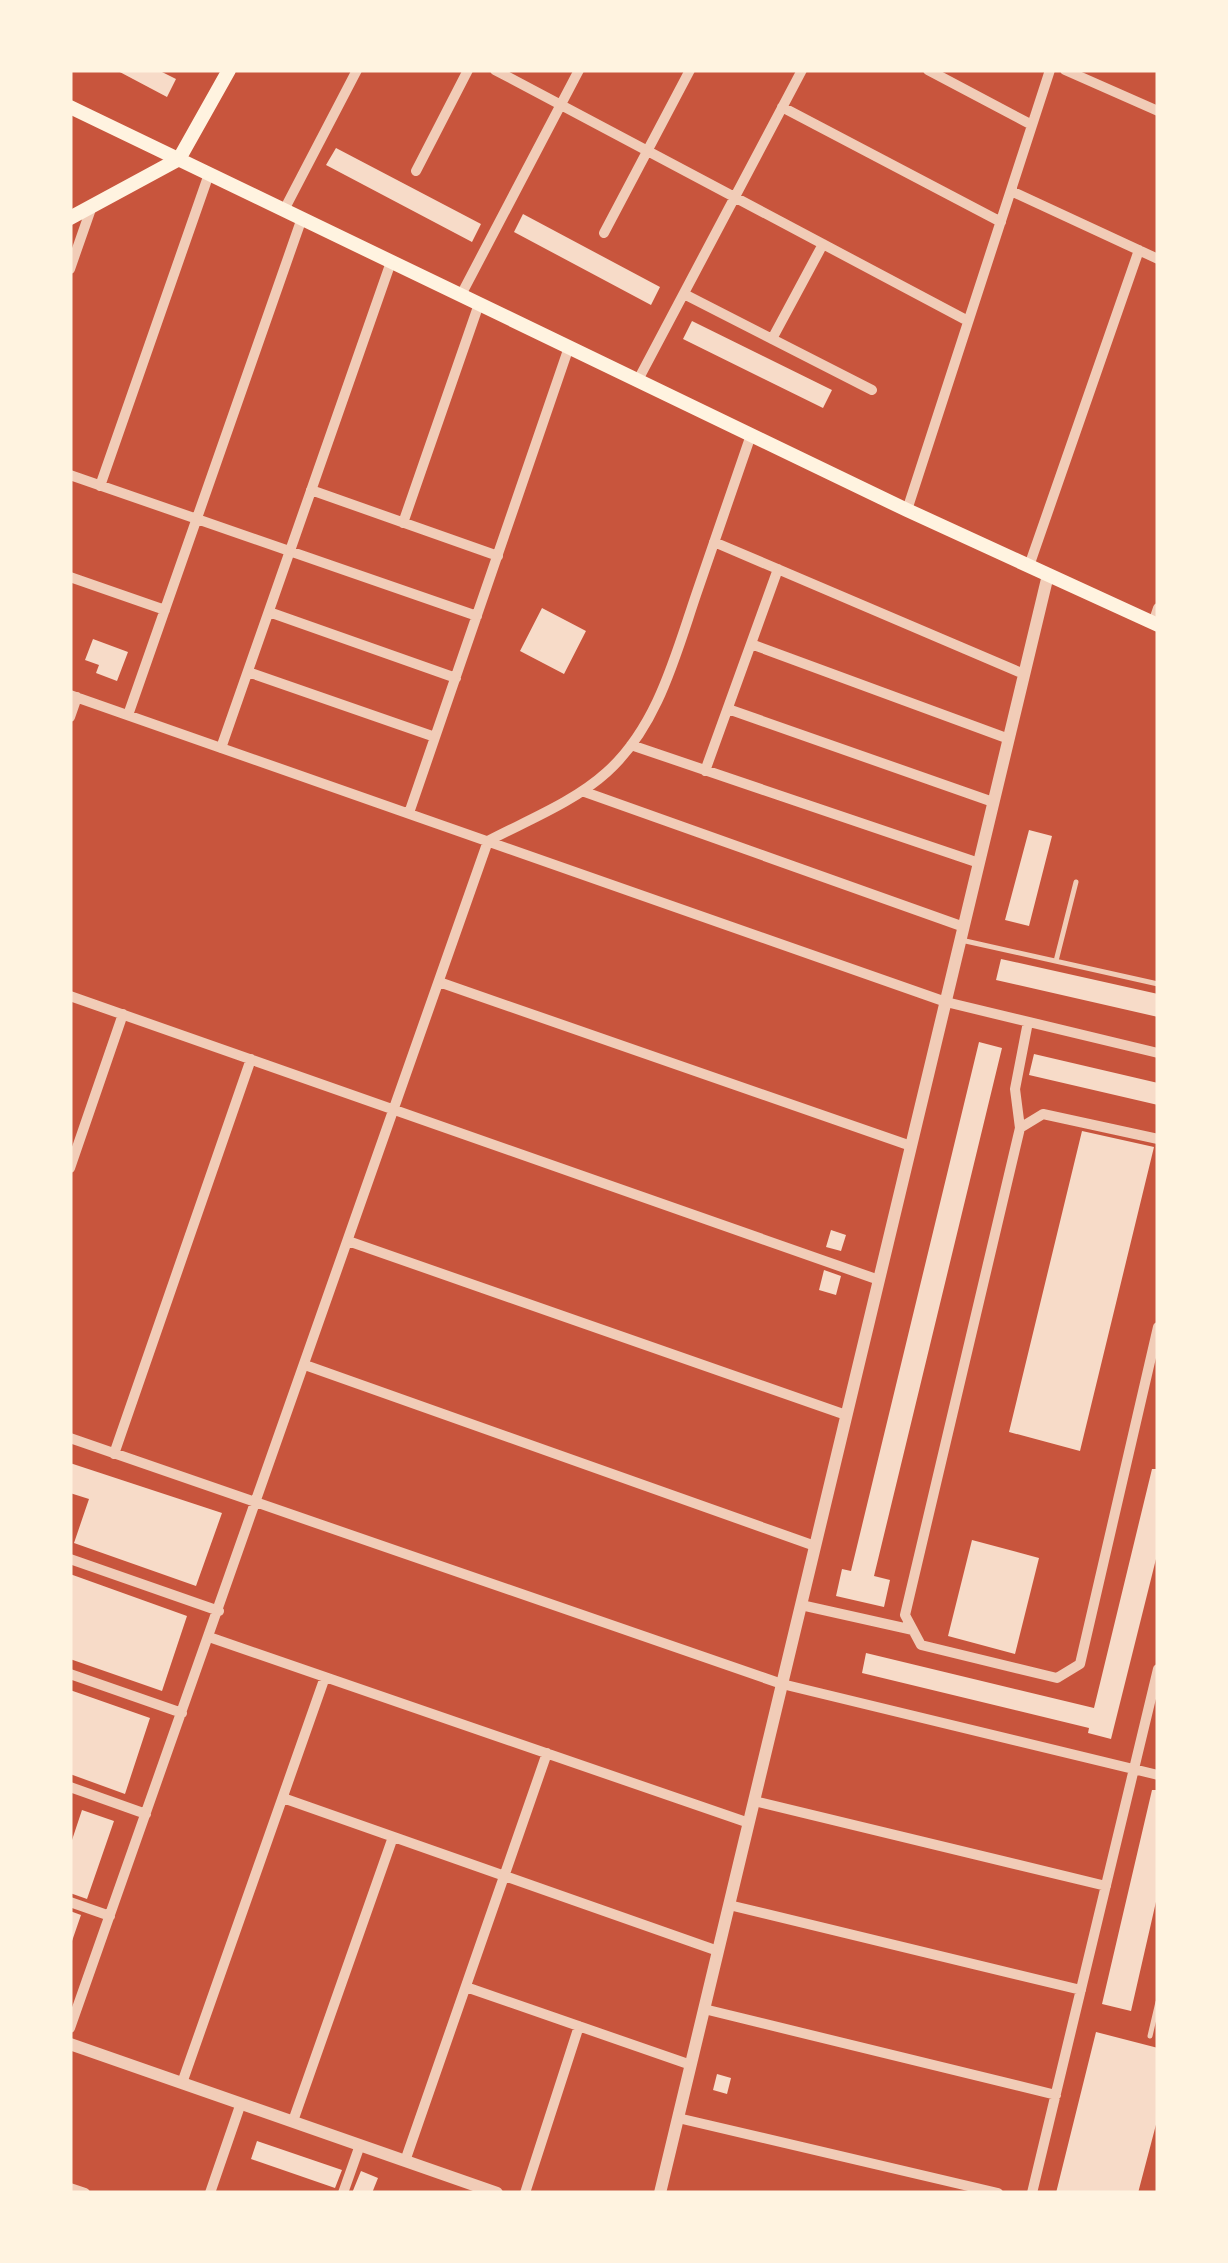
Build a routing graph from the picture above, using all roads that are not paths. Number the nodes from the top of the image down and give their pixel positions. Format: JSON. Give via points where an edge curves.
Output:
{"nodes":[{"id":1,"x":229,"y":70,"type":"edge"},
{"id":2,"x":357,"y":70,"type":"edge"},
{"id":3,"x":468,"y":70,"type":"edge"},
{"id":4,"x":495,"y":70,"type":"edge"},
{"id":5,"x":579,"y":70,"type":"edge"},
{"id":6,"x":690,"y":70,"type":"edge"},
{"id":7,"x":802,"y":70,"type":"edge"},
{"id":8,"x":928,"y":70,"type":"edge"},
{"id":9,"x":1050,"y":70,"type":"edge"},
{"id":10,"x":1065,"y":70,"type":"edge"},
{"id":11,"x":560,"y":105,"type":"junction"},
{"id":12,"x":70,"y":107,"type":"edge"},
{"id":13,"x":782,"y":107,"type":"junction"},
{"id":14,"x":1158,"y":111,"type":"edge"},
{"id":15,"x":1032,"y":125,"type":"junction"},
{"id":16,"x":648,"y":151,"type":"junction"},
{"id":17,"x":179,"y":160,"type":"junction"},
{"id":18,"x":416,"y":170,"type":"dead end"},
{"id":19,"x":209,"y":174,"type":"junction"},
{"id":20,"x":1011,"y":191,"type":"junction"},
{"id":21,"x":735,"y":197,"type":"junction"},
{"id":22,"x":92,"y":206,"type":"junction"},
{"id":23,"x":284,"y":210,"type":"junction"},
{"id":24,"x":70,"y":218,"type":"edge"},
{"id":25,"x":302,"y":218,"type":"junction"},
{"id":26,"x":1001,"y":222,"type":"junction"},
{"id":27,"x":604,"y":233,"type":"dead end"},
{"id":28,"x":822,"y":244,"type":"junction"},
{"id":29,"x":1139,"y":250,"type":"junction"},
{"id":30,"x":1158,"y":259,"type":"edge"},
{"id":31,"x":391,"y":262,"type":"junction"},
{"id":32,"x":70,"y":269,"type":"edge"},
{"id":33,"x":684,"y":294,"type":"junction"},
{"id":34,"x":461,"y":295,"type":"junction"},
{"id":35,"x":479,"y":304,"type":"junction"},
{"id":36,"x":968,"y":321,"type":"junction"},
{"id":37,"x":772,"y":339,"type":"junction"},
{"id":38,"x":570,"y":348,"type":"junction"},
{"id":39,"x":638,"y":380,"type":"junction"},
{"id":40,"x":872,"y":390,"type":"dead end"},
{"id":41,"x":751,"y":435,"type":"junction"},
{"id":42,"x":70,"y":475,"type":"edge"},
{"id":43,"x":100,"y":486,"type":"junction"},
{"id":44,"x":311,"y":490,"type":"junction"},
{"id":45,"x":907,"y":510,"type":"junction"},
{"id":46,"x":197,"y":519,"type":"junction"},
{"id":47,"x":403,"y":522,"type":"junction"},
{"id":48,"x":714,"y":542,"type":"junction"},
{"id":49,"x":290,"y":552,"type":"junction"},
{"id":50,"x":498,"y":556,"type":"junction"},
{"id":51,"x":1030,"y":566,"type":"junction"},
{"id":52,"x":778,"y":570,"type":"junction"},
{"id":53,"x":1048,"y":574,"type":"junction"},
{"id":54,"x":70,"y":577,"type":"edge"},
{"id":55,"x":165,"y":610,"type":"junction"},
{"id":56,"x":269,"y":612,"type":"junction"},
{"id":57,"x":477,"y":616,"type":"junction"},
{"id":58,"x":1156,"y":619,"type":"edge"},
{"id":59,"x":752,"y":644,"type":"junction"},
{"id":60,"x":248,"y":672,"type":"junction"},
{"id":61,"x":1024,"y":674,"type":"junction"},
{"id":62,"x":456,"y":678,"type":"junction"},
{"id":63,"x":74,"y":696,"type":"edge"},
{"id":64,"x":728,"y":709,"type":"junction"},
{"id":65,"x":128,"y":715,"type":"junction"},
{"id":66,"x":70,"y":718,"type":"edge"},
{"id":67,"x":435,"y":737,"type":"junction"},
{"id":68,"x":1008,"y":738,"type":"junction"},
{"id":69,"x":631,"y":745,"type":"junction"},
{"id":70,"x":221,"y":748,"type":"junction"},
{"id":71,"x":706,"y":771,"type":"junction"},
{"id":72,"x":582,"y":791,"type":"junction"},
{"id":73,"x":994,"y":802,"type":"junction"},
{"id":74,"x":408,"y":813,"type":"junction"},
{"id":75,"x":488,"y":841,"type":"junction"},
{"id":76,"x":979,"y":863,"type":"junction"},
{"id":77,"x":1076,"y":882,"type":"dead end"},
{"id":78,"x":962,"y":934,"type":"junction"},
{"id":79,"x":1056,"y":962,"type":"junction"},
{"id":80,"x":439,"y":982,"type":"junction"},
{"id":81,"x":1158,"y":984,"type":"edge"},
{"id":82,"x":70,"y":996,"type":"edge"},
{"id":83,"x":946,"y":1002,"type":"junction"},
{"id":84,"x":124,"y":1014,"type":"junction"},
{"id":85,"x":1028,"y":1022,"type":"junction"},
{"id":86,"x":1158,"y":1052,"type":"edge"},
{"id":87,"x":251,"y":1059,"type":"junction"},
{"id":88,"x":394,"y":1109,"type":"junction"},
{"id":89,"x":1020,"y":1128,"type":"junction"},
{"id":90,"x":1158,"y":1139,"type":"edge"},
{"id":91,"x":911,"y":1146,"type":"junction"},
{"id":92,"x":70,"y":1168,"type":"edge"},
{"id":93,"x":348,"y":1241,"type":"junction"},
{"id":94,"x":879,"y":1280,"type":"junction"},
{"id":95,"x":1158,"y":1327,"type":"edge"},
{"id":96,"x":305,"y":1366,"type":"junction"},
{"id":97,"x":846,"y":1415,"type":"junction"},
{"id":98,"x":70,"y":1438,"type":"edge"},
{"id":99,"x":114,"y":1454,"type":"junction"},
{"id":100,"x":257,"y":1503,"type":"junction"},
{"id":101,"x":815,"y":1546,"type":"junction"},
{"id":102,"x":70,"y":1559,"type":"edge"},
{"id":103,"x":801,"y":1605,"type":"junction"},
{"id":104,"x":219,"y":1611,"type":"junction"},
{"id":105,"x":913,"y":1630,"type":"junction"},
{"id":106,"x":209,"y":1637,"type":"junction"},
{"id":107,"x":1158,"y":1669,"type":"edge"},
{"id":108,"x":70,"y":1674,"type":"edge"},
{"id":109,"x":325,"y":1677,"type":"junction"},
{"id":110,"x":782,"y":1684,"type":"junction"},
{"id":111,"x":182,"y":1713,"type":"junction"},
{"id":112,"x":547,"y":1753,"type":"junction"},
{"id":113,"x":1134,"y":1769,"type":"junction"},
{"id":114,"x":1158,"y":1775,"type":"edge"},
{"id":115,"x":70,"y":1788,"type":"edge"},
{"id":116,"x":283,"y":1798,"type":"junction"},
{"id":117,"x":754,"y":1801,"type":"junction"},
{"id":118,"x":146,"y":1814,"type":"junction"},
{"id":119,"x":749,"y":1823,"type":"junction"},
{"id":120,"x":392,"y":1837,"type":"junction"},
{"id":121,"x":504,"y":1876,"type":"junction"},
{"id":122,"x":1106,"y":1886,"type":"junction"},
{"id":123,"x":70,"y":1902,"type":"edge"},
{"id":124,"x":729,"y":1905,"type":"junction"},
{"id":125,"x":110,"y":1916,"type":"junction"},
{"id":126,"x":718,"y":1951,"type":"junction"},
{"id":127,"x":466,"y":1987,"type":"junction"},
{"id":128,"x":1081,"y":1990,"type":"junction"},
{"id":129,"x":1158,"y":2002,"type":"edge"},
{"id":130,"x":704,"y":2009,"type":"junction"},
{"id":131,"x":579,"y":2026,"type":"junction"},
{"id":132,"x":70,"y":2028,"type":"edge"},
{"id":133,"x":1150,"y":2036,"type":"dead end"},
{"id":134,"x":70,"y":2044,"type":"edge"},
{"id":135,"x":690,"y":2065,"type":"junction"},
{"id":136,"x":182,"y":2083,"type":"junction"},
{"id":137,"x":1056,"y":2095,"type":"junction"},
{"id":138,"x":241,"y":2103,"type":"junction"},
{"id":139,"x":678,"y":2118,"type":"junction"},
{"id":140,"x":293,"y":2121,"type":"junction"},
{"id":141,"x":360,"y":2145,"type":"junction"},
{"id":142,"x":406,"y":2161,"type":"junction"},
{"id":143,"x":463,"y":2187,"type":"edge"},
{"id":144,"x":70,"y":2188,"type":"edge"},
{"id":145,"x":85,"y":2193,"type":"edge"},
{"id":146,"x":210,"y":2193,"type":"edge"},
{"id":147,"x":343,"y":2193,"type":"edge"},
{"id":148,"x":497,"y":2193,"type":"edge"},
{"id":149,"x":525,"y":2193,"type":"edge"},
{"id":150,"x":660,"y":2193,"type":"edge"},
{"id":151,"x":998,"y":2193,"type":"edge"},
{"id":152,"x":1032,"y":2193,"type":"edge"}],
"edges":[{"from":1,"to":17,"type":"main road"},
{"from":2,"to":23,"type":"street"},
{"from":3,"to":18,"type":"street"},
{"from":4,"to":11,"type":"street"},
{"from":5,"to":11,"type":"street"},
{"from":6,"to":16,"type":"street"},
{"from":7,"to":13,"type":"street"},
{"from":8,"to":15,"type":"street"},
{"from":9,"to":15,"type":"street"},
{"from":10,"to":14,"type":"street"},
{"from":11,"to":16,"type":"street"},
{"from":11,"to":34,"type":"street"},
{"from":12,"to":17,"type":"main road"},
{"from":13,"to":21,"type":"street"},
{"from":13,"to":26,"type":"street"},
{"from":15,"to":20,"type":"street"},
{"from":16,"to":21,"type":"street"},
{"from":16,"to":27,"type":"street"},
{"from":17,"to":19,"type":"main road"},
{"from":17,"to":22,"type":"main road"},
{"from":19,"to":23,"type":"main road"},
{"from":19,"to":43,"type":"street"},
{"from":20,"to":26,"type":"street"},
{"from":20,"to":29,"type":"street"},
{"from":21,"to":28,"type":"street"},
{"from":21,"to":33,"type":"street"},
{"from":22,"to":24,"type":"main road"},
{"from":22,"to":32,"type":"street"},
{"from":23,"to":25,"type":"main road"},
{"from":25,"to":31,"type":"main road"},
{"from":25,"to":46,"type":"street"},
{"from":26,"to":36,"type":"street"},
{"from":28,"to":36,"type":"street"},
{"from":28,"to":37,"type":"street"},
{"from":29,"to":30,"type":"street"},
{"from":29,"to":51,"type":"street"},
{"from":31,"to":34,"type":"main road"},
{"from":31,"to":44,"type":"street"},
{"from":33,"to":37,"type":"street"},
{"from":33,"to":39,"type":"street"},
{"from":34,"to":35,"type":"main road"},
{"from":35,"to":38,"type":"main road"},
{"from":35,"to":47,"type":"street"},
{"from":36,"to":45,"type":"street"},
{"from":37,"to":40,"type":"street"},
{"from":38,"to":39,"type":"main road"},
{"from":38,"to":50,"type":"street"},
{"from":39,"to":41,"type":"main road"},
{"from":41,"to":45,"type":"main road"},
{"from":41,"to":48,"type":"street"},
{"from":42,"to":43,"type":"street"},
{"from":43,"to":46,"type":"street"},
{"from":44,"to":47,"type":"street"},
{"from":44,"to":49,"type":"street"},
{"from":45,"to":51,"type":"main road"},
{"from":46,"to":49,"type":"street"},
{"from":46,"to":55,"type":"street"},
{"from":47,"to":50,"type":"street"},
{"from":48,"to":52,"type":"street"},
{"from":48,"to":69,"type":"street","via":[[658,698]]},
{"from":49,"to":56,"type":"street"},
{"from":49,"to":57,"type":"street"},
{"from":50,"to":57,"type":"street"},
{"from":51,"to":53,"type":"main road"},
{"from":52,"to":59,"type":"street"},
{"from":52,"to":61,"type":"street"},
{"from":53,"to":58,"type":"main road"},
{"from":53,"to":61,"type":"street"},
{"from":54,"to":55,"type":"street"},
{"from":55,"to":65,"type":"street"},
{"from":56,"to":60,"type":"street"},
{"from":56,"to":62,"type":"street"},
{"from":57,"to":62,"type":"street"},
{"from":59,"to":64,"type":"street"},
{"from":59,"to":68,"type":"street"},
{"from":60,"to":67,"type":"street"},
{"from":60,"to":70,"type":"street"},
{"from":61,"to":68,"type":"street"},
{"from":62,"to":67,"type":"street"},
{"from":63,"to":65,"type":"street"},
{"from":63,"to":66,"type":"street"},
{"from":64,"to":71,"type":"street"},
{"from":64,"to":73,"type":"street"},
{"from":65,"to":70,"type":"street"},
{"from":67,"to":74,"type":"street"},
{"from":68,"to":73,"type":"street"},
{"from":69,"to":71,"type":"street"},
{"from":69,"to":72,"type":"street"},
{"from":70,"to":74,"type":"street"},
{"from":71,"to":76,"type":"street"},
{"from":72,"to":75,"type":"street"},
{"from":72,"to":78,"type":"street"},
{"from":73,"to":76,"type":"street"},
{"from":74,"to":75,"type":"street"},
{"from":75,"to":80,"type":"street"},
{"from":75,"to":83,"type":"street"},
{"from":76,"to":78,"type":"street"},
{"from":77,"to":79,"type":"lane"},
{"from":78,"to":79,"type":"lane"},
{"from":78,"to":83,"type":"street"},
{"from":79,"to":81,"type":"lane"},
{"from":80,"to":88,"type":"street"},
{"from":80,"to":91,"type":"street"},
{"from":82,"to":84,"type":"street"},
{"from":83,"to":85,"type":"street"},
{"from":83,"to":91,"type":"street"},
{"from":84,"to":87,"type":"street"},
{"from":84,"to":92,"type":"street"},
{"from":85,"to":86,"type":"street"},
{"from":85,"to":89,"type":"street","via":[[1016,1088]]},
{"from":87,"to":88,"type":"street"},
{"from":87,"to":99,"type":"street"},
{"from":88,"to":93,"type":"street"},
{"from":88,"to":94,"type":"street"},
{"from":89,"to":90,"type":"street","via":[[1044,1114]]},
{"from":89,"to":105,"type":"street","via":[[905,1615]]},
{"from":91,"to":94,"type":"street"},
{"from":93,"to":96,"type":"street"},
{"from":93,"to":97,"type":"street"},
{"from":94,"to":97,"type":"street"},
{"from":95,"to":105,"type":"street","via":[[1080,1664],[1057,1678],[921,1645]]},
{"from":96,"to":100,"type":"street"},
{"from":96,"to":101,"type":"street"},
{"from":97,"to":101,"type":"street"},
{"from":98,"to":99,"type":"street"},
{"from":99,"to":100,"type":"street"},
{"from":100,"to":104,"type":"street"},
{"from":100,"to":110,"type":"street"},
{"from":101,"to":103,"type":"street"},
{"from":102,"to":104,"type":"street"},
{"from":103,"to":105,"type":"street"},
{"from":103,"to":110,"type":"street"},
{"from":104,"to":106,"type":"street"},
{"from":106,"to":109,"type":"street"},
{"from":106,"to":111,"type":"street"},
{"from":107,"to":113,"type":"street"},
{"from":108,"to":111,"type":"street"},
{"from":109,"to":112,"type":"street"},
{"from":109,"to":116,"type":"street"},
{"from":110,"to":113,"type":"street"},
{"from":110,"to":117,"type":"street"},
{"from":111,"to":118,"type":"street"},
{"from":112,"to":119,"type":"street"},
{"from":112,"to":121,"type":"street"},
{"from":113,"to":114,"type":"street"},
{"from":113,"to":122,"type":"street"},
{"from":115,"to":118,"type":"street"},
{"from":116,"to":120,"type":"street"},
{"from":116,"to":136,"type":"street"},
{"from":117,"to":119,"type":"street"},
{"from":117,"to":122,"type":"street"},
{"from":118,"to":125,"type":"street"},
{"from":119,"to":124,"type":"street"},
{"from":120,"to":121,"type":"street"},
{"from":120,"to":140,"type":"street"},
{"from":121,"to":126,"type":"street"},
{"from":121,"to":127,"type":"street"},
{"from":122,"to":128,"type":"street"},
{"from":123,"to":125,"type":"street"},
{"from":124,"to":126,"type":"street"},
{"from":124,"to":128,"type":"street"},
{"from":125,"to":132,"type":"street"},
{"from":126,"to":130,"type":"street"},
{"from":127,"to":131,"type":"street"},
{"from":127,"to":142,"type":"street"},
{"from":128,"to":137,"type":"street"},
{"from":129,"to":133,"type":"lane"},
{"from":130,"to":135,"type":"street"},
{"from":130,"to":137,"type":"street"},
{"from":131,"to":135,"type":"street"},
{"from":131,"to":149,"type":"street"},
{"from":134,"to":136,"type":"street"},
{"from":135,"to":139,"type":"street"},
{"from":136,"to":138,"type":"street"},
{"from":137,"to":152,"type":"street"},
{"from":138,"to":140,"type":"street"},
{"from":138,"to":146,"type":"street"},
{"from":139,"to":150,"type":"street"},
{"from":139,"to":151,"type":"street"},
{"from":140,"to":141,"type":"street"},
{"from":141,"to":142,"type":"street"},
{"from":141,"to":147,"type":"street"},
{"from":142,"to":143,"type":"street"},
{"from":143,"to":148,"type":"street"},
{"from":144,"to":145,"type":"street"}]}
